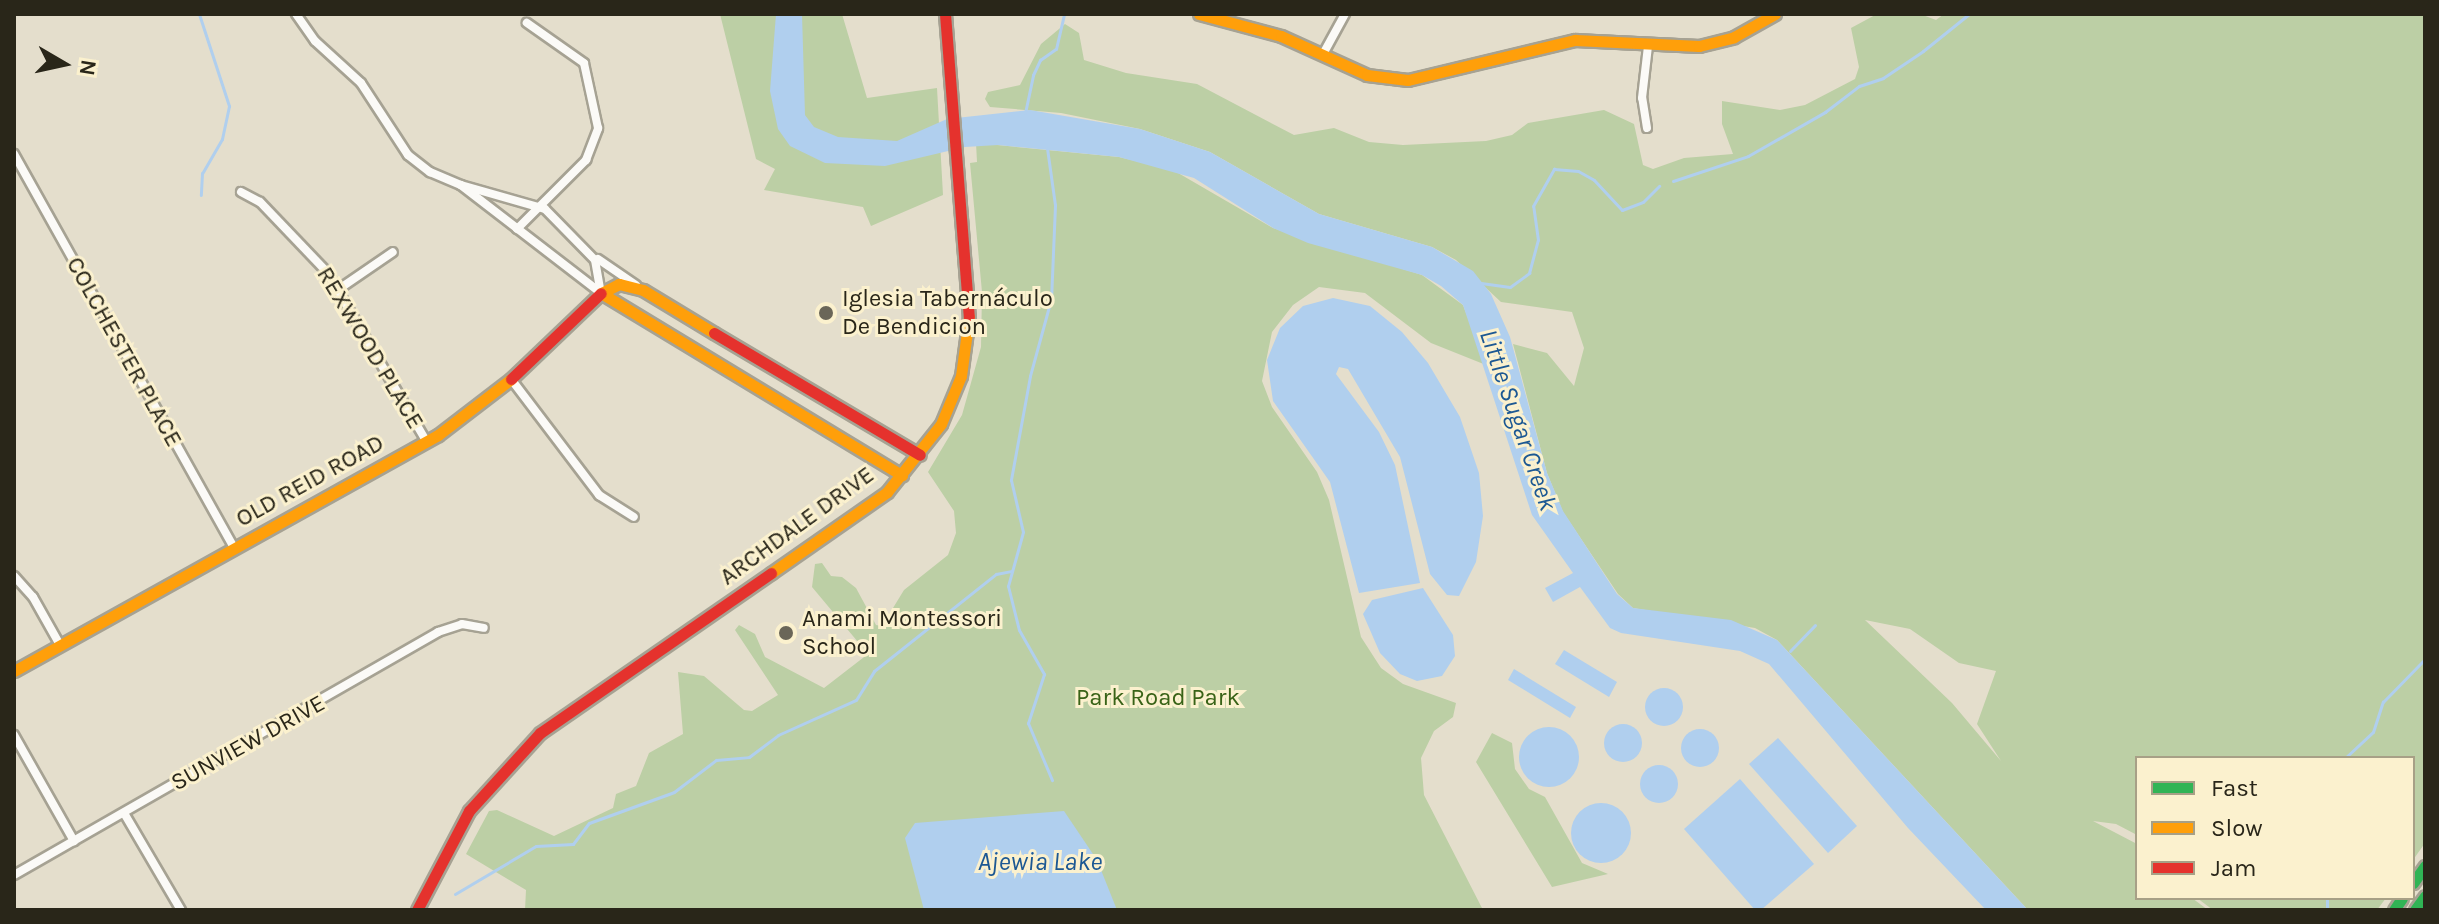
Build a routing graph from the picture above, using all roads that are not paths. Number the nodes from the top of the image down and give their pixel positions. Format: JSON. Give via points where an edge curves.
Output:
{"nodes":[{"id":1,"x":296,"y":14,"type":"edge"},
{"id":2,"x":945,"y":14,"type":"edge"},
{"id":3,"x":1199,"y":14,"type":"edge"},
{"id":4,"x":1345,"y":14,"type":"edge"},
{"id":5,"x":1775,"y":14,"type":"edge"},
{"id":6,"x":527,"y":23,"type":"dead end"},
{"id":7,"x":1648,"y":46,"type":"junction"},
{"id":8,"x":1322,"y":56,"type":"junction"},
{"id":9,"x":1647,"y":128,"type":"dead end"},
{"id":10,"x":14,"y":154,"type":"edge"},
{"id":11,"x":461,"y":185,"type":"junction"},
{"id":12,"x":241,"y":192,"type":"dead end"},
{"id":13,"x":539,"y":206,"type":"junction"},
{"id":14,"x":517,"y":229,"type":"junction"},
{"id":15,"x":393,"y":252,"type":"dead end"},
{"id":16,"x":591,"y":254,"type":"junction"},
{"id":17,"x":339,"y":289,"type":"junction"},
{"id":18,"x":643,"y":290,"type":"junction"},
{"id":19,"x":601,"y":293,"type":"junction"},
{"id":20,"x":511,"y":379,"type":"junction"},
{"id":21,"x":426,"y":441,"type":"junction"},
{"id":22,"x":920,"y":455,"type":"junction"},
{"id":23,"x":902,"y":475,"type":"junction"},
{"id":24,"x":634,"y":517,"type":"dead end"},
{"id":25,"x":235,"y":549,"type":"junction"},
{"id":26,"x":14,"y":576,"type":"edge"},
{"id":27,"x":484,"y":628,"type":"dead end"},
{"id":28,"x":60,"y":645,"type":"junction"},
{"id":29,"x":14,"y":671,"type":"edge"},
{"id":30,"x":14,"y":735,"type":"edge"},
{"id":31,"x":124,"y":813,"type":"junction"},
{"id":32,"x":74,"y":841,"type":"junction"},
{"id":33,"x":14,"y":875,"type":"edge"},
{"id":34,"x":2425,"y":896,"type":"edge"},
{"id":35,"x":181,"y":910,"type":"edge"},
{"id":36,"x":417,"y":910,"type":"edge"},
{"id":37,"x":2415,"y":910,"type":"edge"}],
"edges":[{"from":1,"to":11,"type":"street","via":[[315,41],[361,83],[408,155]]},
{"from":2,"to":22,"type":"street","name":"ARCHDALE DRIVE","via":[[967,341],[950,408]]},
{"from":3,"to":8,"type":"street","via":[[1281,36]]},
{"from":4,"to":8,"type":"street"},
{"from":5,"to":7,"type":"street","via":[[1721,41]]},
{"from":6,"to":13,"type":"street","via":[[584,63],[598,128],[586,160]]},
{"from":7,"to":8,"type":"street","via":[[1575,40],[1408,80],[1367,75]]},
{"from":7,"to":9,"type":"street","via":[[1642,98]]},
{"from":10,"to":25,"type":"street","name":"COLCHESTER PLACE"},
{"from":11,"to":13,"type":"street"},
{"from":11,"to":14,"type":"street"},
{"from":12,"to":17,"type":"street","name":"REXWOOD PLACE","via":[[260,202],[311,252]]},
{"from":13,"to":14,"type":"street"},
{"from":13,"to":16,"type":"street"},
{"from":14,"to":19,"type":"street"},
{"from":15,"to":17,"type":"street"},
{"from":16,"to":18,"type":"street"},
{"from":16,"to":19,"type":"street","via":[[599,268]]},
{"from":17,"to":21,"type":"street","name":"REXWOOD PLACE"},
{"from":18,"to":19,"type":"street","via":[[619,284]]},
{"from":18,"to":22,"type":"street"},
{"from":19,"to":20,"type":"street","name":"OLD REID ROAD"},
{"from":19,"to":23,"type":"street"},
{"from":20,"to":21,"type":"street","name":"OLD REID ROAD"},
{"from":20,"to":24,"type":"street","via":[[599,495]]},
{"from":21,"to":25,"type":"street","name":"OLD REID ROAD"},
{"from":22,"to":23,"type":"street","name":"ARCHDALE DRIVE"},
{"from":23,"to":36,"type":"street","name":"ARCHDALE DRIVE","via":[[776,571],[540,733],[469,811]]},
{"from":25,"to":28,"type":"street","name":"OLD REID ROAD"},
{"from":26,"to":28,"type":"street","via":[[33,597]]},
{"from":27,"to":31,"type":"street","name":"SUNVIEW DRIVE","via":[[462,624],[438,632]]},
{"from":28,"to":29,"type":"street","name":"OLD REID ROAD"},
{"from":30,"to":32,"type":"street"},
{"from":31,"to":32,"type":"street","name":"SUNVIEW DRIVE"},
{"from":31,"to":35,"type":"street"},
{"from":32,"to":33,"type":"street","name":"SUNVIEW DRIVE"},
{"from":34,"to":37,"type":"street"}]}
